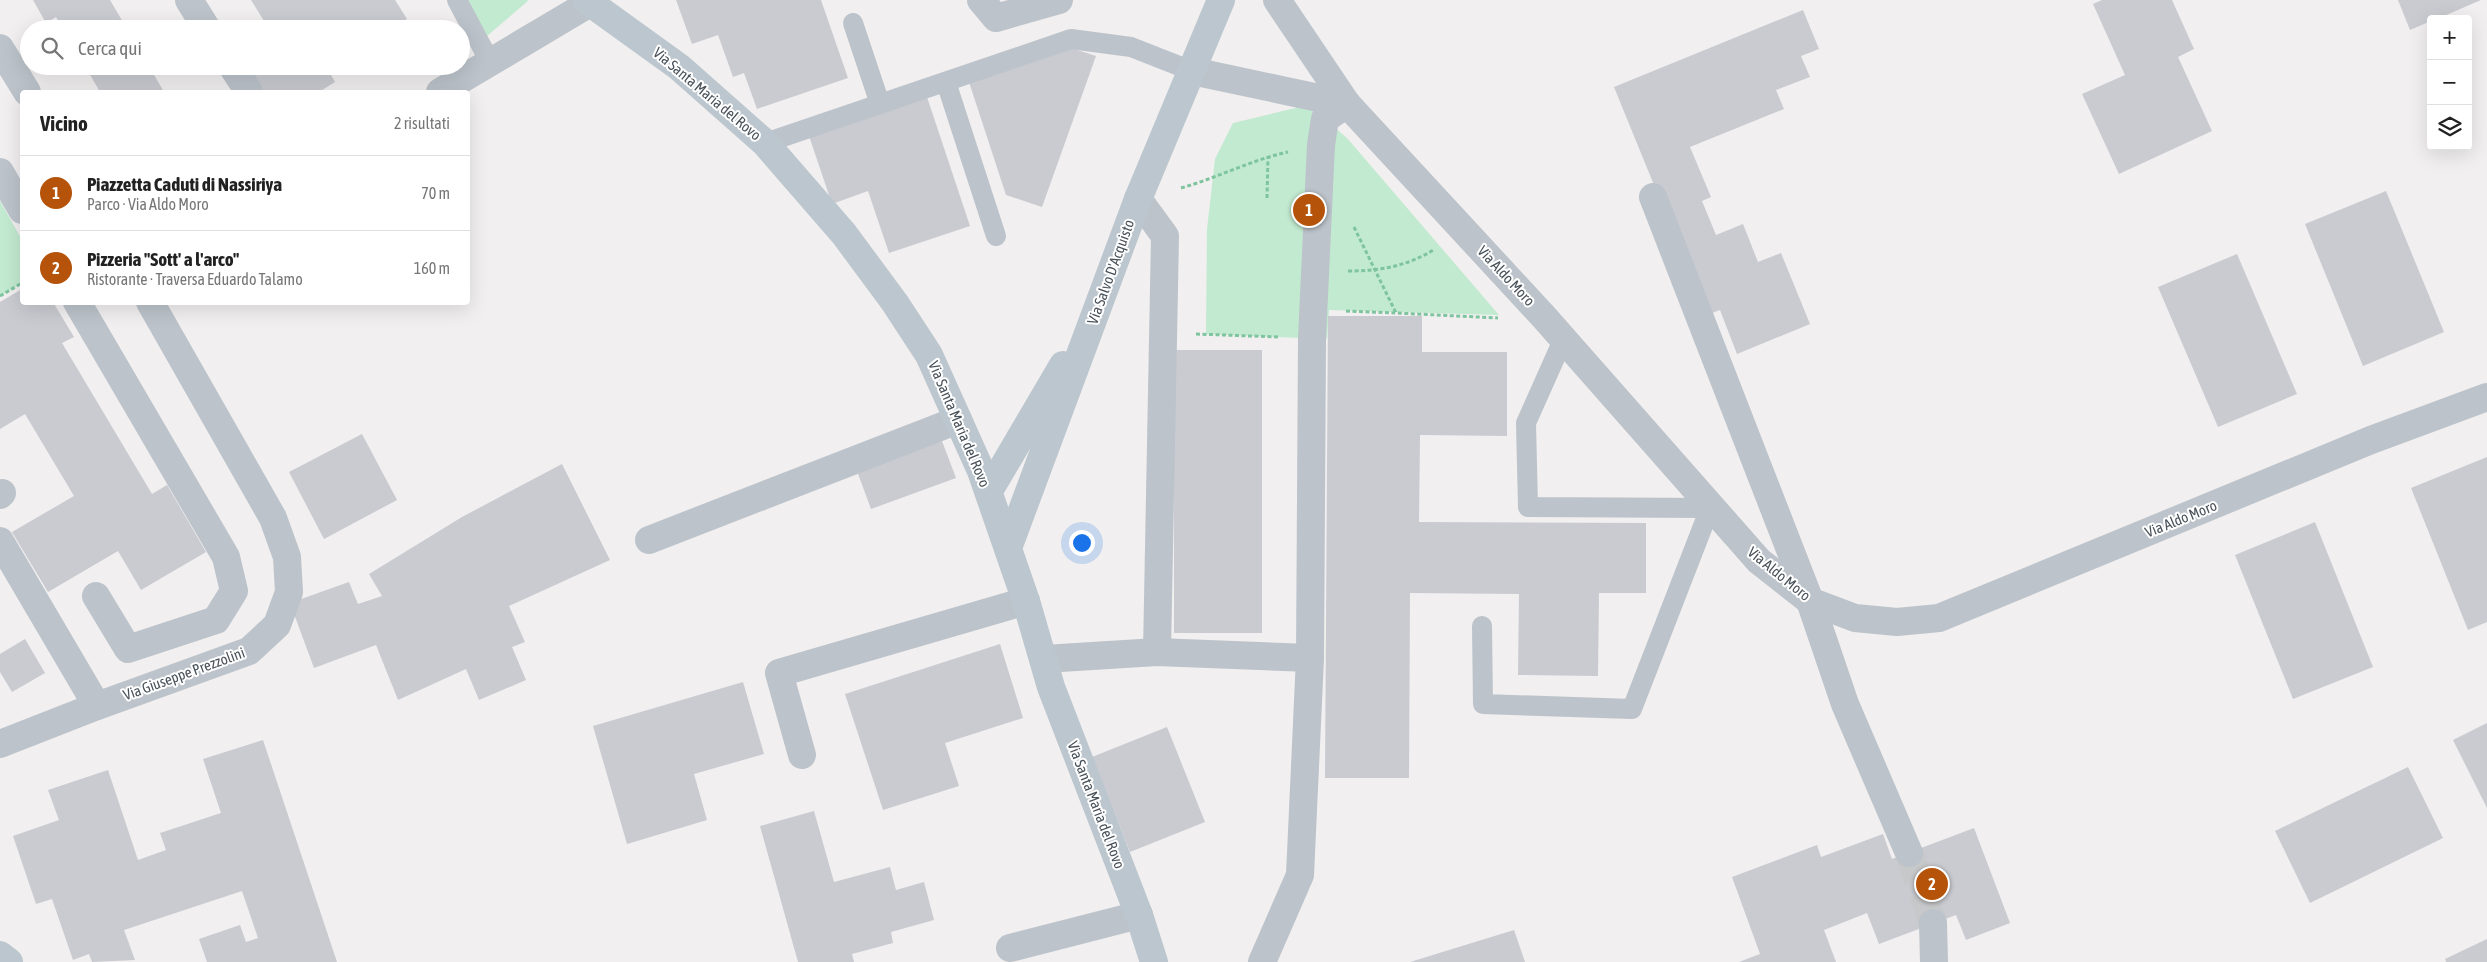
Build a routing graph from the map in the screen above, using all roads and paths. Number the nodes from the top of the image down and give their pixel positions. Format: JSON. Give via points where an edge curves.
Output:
{"nodes":[{"id":1,"x":189,"y":0,"type":"edge"},
{"id":2,"x":457,"y":0,"type":"edge"},
{"id":3,"x":981,"y":0,"type":"edge"},
{"id":4,"x":1059,"y":0,"type":"edge"},
{"id":5,"x":1221,"y":0,"type":"edge"},
{"id":6,"x":1277,"y":0,"type":"edge"},
{"id":7,"x":588,"y":2,"type":"edge"},
{"id":8,"x":201,"y":20,"type":"edge"},
{"id":9,"x":468,"y":20,"type":"edge"},
{"id":10,"x":470,"y":24,"type":"edge"},
{"id":11,"x":853,"y":24,"type":"dead end"},
{"id":12,"x":0,"y":48,"type":"edge"},
{"id":13,"x":490,"y":62,"type":"junction"},
{"id":14,"x":1192,"y":72,"type":"junction"},
{"id":15,"x":470,"y":74,"type":"edge"},
{"id":16,"x":238,"y":75,"type":"edge"},
{"id":17,"x":468,"y":75,"type":"edge"},
{"id":18,"x":946,"y":82,"type":"junction"},
{"id":19,"x":25,"y":90,"type":"edge"},
{"id":20,"x":248,"y":90,"type":"edge"},
{"id":21,"x":443,"y":90,"type":"edge"},
{"id":22,"x":880,"y":104,"type":"junction"},
{"id":23,"x":1347,"y":104,"type":"junction"},
{"id":24,"x":765,"y":143,"type":"junction"},
{"id":25,"x":1321,"y":145,"type":"junction"},
{"id":26,"x":1268,"y":157,"type":"junction"},
{"id":27,"x":0,"y":172,"type":"edge"},
{"id":28,"x":1653,"y":196,"type":"dead end"},
{"id":29,"x":1267,"y":198,"type":"dead end"},
{"id":30,"x":1138,"y":199,"type":"junction"},
{"id":31,"x":20,"y":207,"type":"edge"},
{"id":32,"x":1354,"y":228,"type":"dead end"},
{"id":33,"x":1460,"y":228,"type":"junction"},
{"id":34,"x":996,"y":236,"type":"dead end"},
{"id":35,"x":1315,"y":258,"type":"junction"},
{"id":36,"x":1376,"y":271,"type":"junction"},
{"id":37,"x":20,"y":284,"type":"edge"},
{"id":38,"x":0,"y":296,"type":"edge"},
{"id":39,"x":1099,"y":303,"type":"junction"},
{"id":40,"x":79,"y":305,"type":"edge"},
{"id":41,"x":152,"y":305,"type":"edge"},
{"id":42,"x":1344,"y":311,"type":"dead end"},
{"id":43,"x":1396,"y":313,"type":"junction"},
{"id":44,"x":1544,"y":317,"type":"junction"},
{"id":45,"x":1163,"y":333,"type":"junction"},
{"id":46,"x":1312,"y":339,"type":"junction"},
{"id":47,"x":1563,"y":340,"type":"junction"},
{"id":48,"x":2487,"y":397,"type":"edge"},
{"id":49,"x":958,"y":420,"type":"junction"},
{"id":50,"x":989,"y":491,"type":"junction"},
{"id":51,"x":1710,"y":508,"type":"junction"},
{"id":52,"x":649,"y":540,"type":"dead end"},
{"id":53,"x":0,"y":541,"type":"edge"},
{"id":54,"x":1008,"y":548,"type":"junction"},
{"id":55,"x":96,"y":596,"type":"dead end"},
{"id":56,"x":1026,"y":601,"type":"junction"},
{"id":57,"x":1810,"y":601,"type":"junction"},
{"id":58,"x":1482,"y":626,"type":"dead end"},
{"id":59,"x":1157,"y":652,"type":"junction"},
{"id":60,"x":1310,"y":658,"type":"junction"},
{"id":61,"x":1044,"y":659,"type":"junction"},
{"id":62,"x":97,"y":706,"type":"junction"},
{"id":63,"x":0,"y":744,"type":"edge"},
{"id":64,"x":802,"y":755,"type":"dead end"},
{"id":65,"x":1909,"y":853,"type":"tunnel mouth"},
{"id":66,"x":1138,"y":915,"type":"junction"},
{"id":67,"x":1934,"y":923,"type":"tunnel mouth"},
{"id":68,"x":1010,"y":948,"type":"dead end"},
{"id":69,"x":0,"y":955,"type":"edge"},
{"id":70,"x":9,"y":962,"type":"edge"},
{"id":71,"x":1154,"y":962,"type":"edge"},
{"id":72,"x":1262,"y":962,"type":"edge"},
{"id":73,"x":1934,"y":962,"type":"edge"}],
"edges":[{"from":1,"to":8,"type":"street"},
{"from":2,"to":9,"type":"lane"},
{"from":3,"to":4,"type":"street","via":[[996,18]]},
{"from":5,"to":14,"type":"street","name":"Via Salvo D'Acquisto"},
{"from":6,"to":23,"type":"street","name":"Via Aldo Moro"},
{"from":7,"to":13,"type":"street"},
{"from":7,"to":24,"type":"street","name":"Via Santa Maria del Rovo","via":[[679,67]]},
{"from":10,"to":13,"type":"lane"},
{"from":11,"to":22,"type":"lane"},
{"from":12,"to":19,"type":"street"},
{"from":13,"to":15,"type":"street"},
{"from":14,"to":18,"type":"lane","via":[[1131,48],[1071,39]]},
{"from":14,"to":23,"type":"street"},
{"from":14,"to":30,"type":"street","name":"Via Salvo D'Acquisto"},
{"from":16,"to":20,"type":"street"},
{"from":17,"to":21,"type":"street"},
{"from":18,"to":22,"type":"lane"},
{"from":18,"to":34,"type":"lane"},
{"from":22,"to":24,"type":"lane"},
{"from":23,"to":25,"type":"street","via":[[1324,120]]},
{"from":23,"to":33,"type":"street","name":"Via Aldo Moro"},
{"from":24,"to":49,"type":"street","name":"Via Santa Maria del Rovo","via":[[844,234],[895,303],[930,355]]},
{"from":25,"to":26,"type":"path"},
{"from":25,"to":35,"type":"street"},
{"from":26,"to":29,"type":"path"},
{"from":26,"to":30,"type":"path","via":[[1212,180]]},
{"from":27,"to":31,"type":"street"},
{"from":28,"to":57,"type":"street"},
{"from":30,"to":39,"type":"street","name":"Via Salvo D'Acquisto"},
{"from":30,"to":45,"type":"street","via":[[1166,236]]},
{"from":32,"to":36,"type":"path"},
{"from":33,"to":36,"type":"path","via":[[1417,260]]},
{"from":33,"to":44,"type":"street","name":"Via Aldo Moro"},
{"from":35,"to":36,"type":"path","via":[[1348,271]]},
{"from":35,"to":46,"type":"street"},
{"from":36,"to":43,"type":"path"},
{"from":37,"to":38,"type":"path"},
{"from":39,"to":50,"type":"street"},
{"from":39,"to":54,"type":"street","name":"Via Salvo D'Acquisto"},
{"from":40,"to":55,"type":"street","via":[[226,557],[234,591],[216,620],[128,649]]},
{"from":41,"to":62,"type":"street","name":"Via Giuseppe Prezzolini","via":[[273,518],[287,557],[289,592],[277,625],[249,651]]},
{"from":42,"to":43,"type":"path"},
{"from":43,"to":44,"type":"path"},
{"from":44,"to":47,"type":"street","name":"Via Aldo Moro"},
{"from":45,"to":46,"type":"path"},
{"from":45,"to":59,"type":"street"},
{"from":46,"to":60,"type":"street"},
{"from":47,"to":51,"type":"street","name":"Via Aldo Moro"},
{"from":47,"to":51,"type":"lane","via":[[1526,423],[1528,507]]},
{"from":48,"to":57,"type":"street","name":"Via Aldo Moro","via":[[2371,440],[1939,618],[1897,622],[1855,618]]},
{"from":49,"to":50,"type":"street","name":"Via Santa Maria del Rovo"},
{"from":49,"to":52,"type":"street"},
{"from":50,"to":54,"type":"street","name":"Via Santa Maria del Rovo"},
{"from":51,"to":57,"type":"street","name":"Via Aldo Moro","via":[[1758,561]]},
{"from":51,"to":58,"type":"lane","via":[[1632,709],[1483,704]]},
{"from":53,"to":62,"type":"street"},
{"from":54,"to":56,"type":"street","name":"Via Santa Maria del Rovo"},
{"from":56,"to":61,"type":"street","name":"Via Santa Maria del Rovo"},
{"from":56,"to":64,"type":"street","via":[[779,673]]},
{"from":57,"to":65,"type":"street","via":[[1845,704]]},
{"from":59,"to":60,"type":"street"},
{"from":59,"to":61,"type":"street"},
{"from":60,"to":72,"type":"street","via":[[1300,875]]},
{"from":61,"to":66,"type":"street","name":"Via Santa Maria del Rovo","via":[[1051,687]]},
{"from":62,"to":63,"type":"street","name":"Via Giuseppe Prezzolini"},
{"from":66,"to":68,"type":"street"},
{"from":66,"to":71,"type":"street","name":"Via Santa Maria del Rovo"},
{"from":67,"to":73,"type":"street"},
{"from":69,"to":70,"type":"street"}]}
